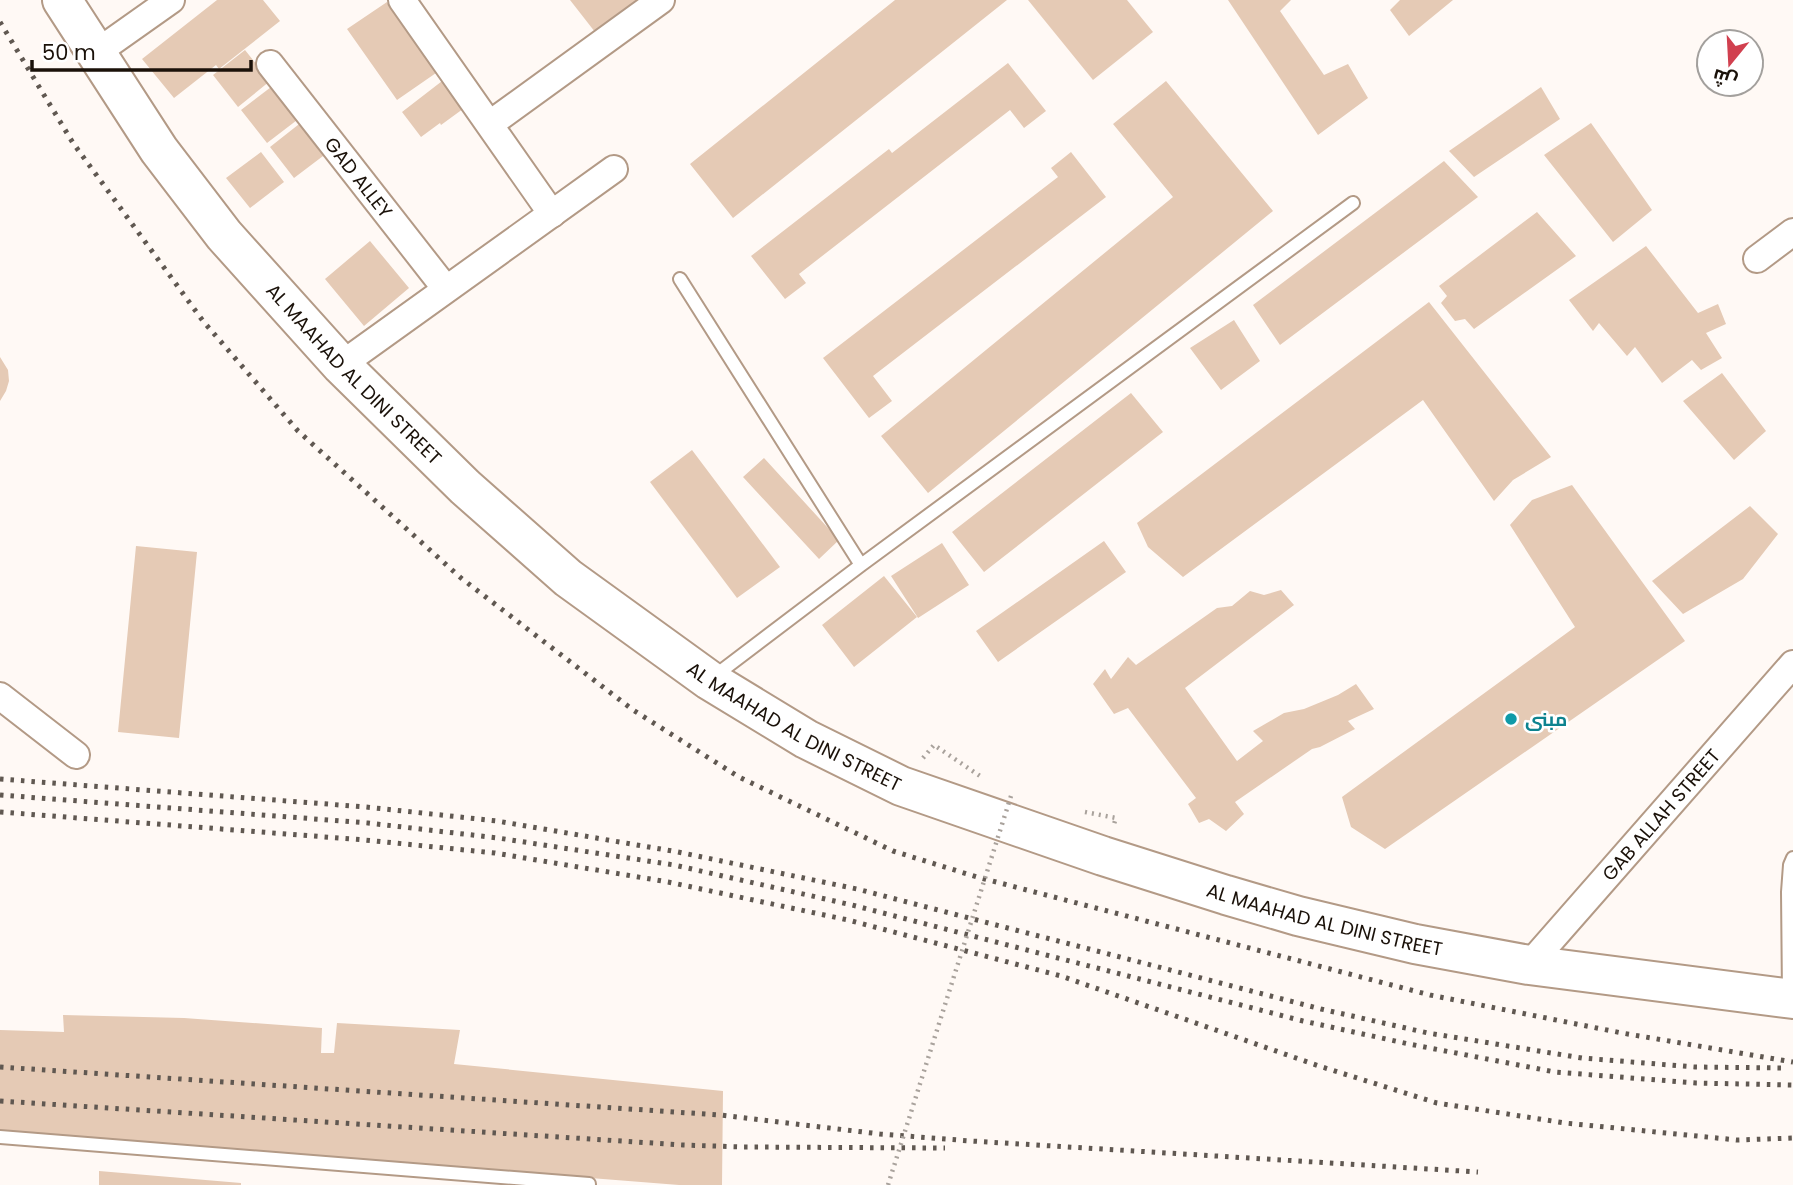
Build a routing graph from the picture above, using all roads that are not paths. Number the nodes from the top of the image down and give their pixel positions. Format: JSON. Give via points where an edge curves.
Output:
{"nodes":[{"id":1,"x":62,"y":0,"type":"edge"},
{"id":2,"x":171,"y":0,"type":"edge"},
{"id":3,"x":661,"y":0,"type":"edge"},
{"id":4,"x":408,"y":2,"type":"edge"},
{"id":5,"x":96,"y":53,"type":"junction"},
{"id":6,"x":270,"y":64,"type":"dead end"},
{"id":7,"x":490,"y":124,"type":"junction"},
{"id":8,"x":614,"y":169,"type":"dead end"},
{"id":9,"x":1353,"y":203,"type":"dead end"},
{"id":10,"x":552,"y":214,"type":"junction"},
{"id":11,"x":1793,"y":232,"type":"edge"},
{"id":12,"x":1757,"y":259,"type":"dead end"},
{"id":13,"x":680,"y":279,"type":"dead end"},
{"id":14,"x":446,"y":289,"type":"junction"},
{"id":15,"x":341,"y":365,"type":"junction"},
{"id":16,"x":861,"y":565,"type":"junction"},
{"id":17,"x":1793,"y":664,"type":"edge"},
{"id":18,"x":709,"y":680,"type":"junction"},
{"id":19,"x":0,"y":696,"type":"edge"},
{"id":20,"x":76,"y":755,"type":"dead end"},
{"id":21,"x":1793,"y":858,"type":"edge"},
{"id":22,"x":1791,"y":892,"type":"edge"},
{"id":23,"x":1529,"y":965,"type":"junction"},
{"id":24,"x":1791,"y":999,"type":"edge"},
{"id":25,"x":0,"y":1137,"type":"edge"},
{"id":26,"x":589,"y":1184,"type":"edge"}],
"edges":[{"from":1,"to":5,"type":"main road","name":"AL MAAHAD AL DINI STREET"},
{"from":2,"to":5,"type":"street"},
{"from":3,"to":7,"type":"street"},
{"from":4,"to":7,"type":"street"},
{"from":5,"to":15,"type":"main road","name":"AL MAAHAD AL DINI STREET","via":[[159,150],[223,235]]},
{"from":6,"to":14,"type":"street","name":"GAD ALLEY"},
{"from":7,"to":10,"type":"street"},
{"from":8,"to":10,"type":"street"},
{"from":9,"to":16,"type":"lane"},
{"from":10,"to":14,"type":"street"},
{"from":11,"to":12,"type":"street"},
{"from":13,"to":16,"type":"lane"},
{"from":14,"to":15,"type":"street"},
{"from":15,"to":18,"type":"main road","name":"AL MAAHAD AL DINI STREET","via":[[465,487],[568,578]]},
{"from":16,"to":18,"type":"lane"},
{"from":17,"to":23,"type":"street","name":"GAB ALLAH STREET"},
{"from":18,"to":23,"type":"main road","name":"AL MAAHAD AL DINI STREET","via":[[806,740],[901,786],[1103,856],[1298,916]]},
{"from":19,"to":20,"type":"street"},
{"from":21,"to":22,"type":"lane"},
{"from":22,"to":24,"type":"lane"},
{"from":23,"to":24,"type":"main road","name":"AL MAAHAD AL DINI STREET"},
{"from":25,"to":26,"type":"lane"}]}
